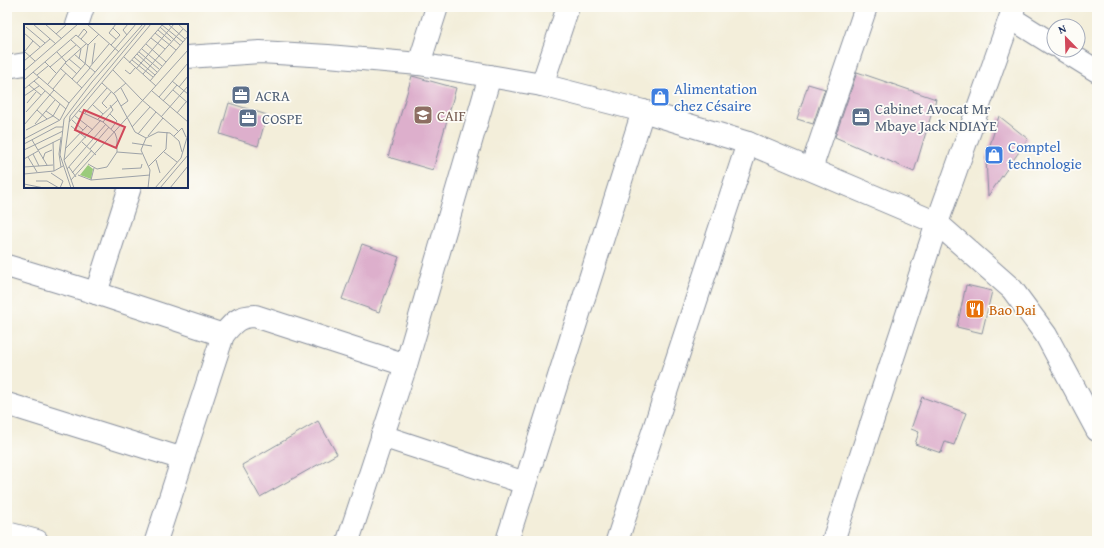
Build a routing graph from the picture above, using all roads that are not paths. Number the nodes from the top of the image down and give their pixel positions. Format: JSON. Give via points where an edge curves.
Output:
{"nodes":[{"id":1,"x":83,"y":7,"type":"edge"},
{"id":2,"x":436,"y":7,"type":"edge"},
{"id":3,"x":568,"y":7,"type":"edge"},
{"id":4,"x":866,"y":7,"type":"edge"},
{"id":5,"x":1012,"y":13,"type":"edge"},
{"id":6,"x":77,"y":24,"type":"edge"},
{"id":7,"x":1046,"y":39,"type":"edge"},
{"id":8,"x":188,"y":57,"type":"edge"},
{"id":9,"x":1077,"y":58,"type":"edge"},
{"id":10,"x":24,"y":64,"type":"edge"},
{"id":11,"x":419,"y":64,"type":"junction"},
{"id":12,"x":7,"y":67,"type":"edge"},
{"id":13,"x":1097,"y":70,"type":"edge"},
{"id":14,"x":490,"y":76,"type":"junction"},
{"id":15,"x":542,"y":85,"type":"junction"},
{"id":16,"x":643,"y":111,"type":"junction"},
{"id":17,"x":748,"y":143,"type":"junction"},
{"id":18,"x":811,"y":169,"type":"junction"},
{"id":19,"x":130,"y":188,"type":"edge"},
{"id":20,"x":937,"y":223,"type":"junction"},
{"id":21,"x":7,"y":266,"type":"edge"},
{"id":22,"x":96,"y":293,"type":"junction"},
{"id":23,"x":223,"y":335,"type":"junction"},
{"id":24,"x":406,"y":365,"type":"junction"},
{"id":25,"x":7,"y":404,"type":"edge"},
{"id":26,"x":1097,"y":430,"type":"edge"},
{"id":27,"x":382,"y":436,"type":"junction"},
{"id":28,"x":183,"y":459,"type":"junction"},
{"id":29,"x":525,"y":483,"type":"junction"},
{"id":30,"x":7,"y":533,"type":"edge"},
{"id":31,"x":37,"y":541,"type":"edge"},
{"id":32,"x":156,"y":541,"type":"edge"},
{"id":33,"x":348,"y":541,"type":"edge"},
{"id":34,"x":507,"y":541,"type":"edge"},
{"id":35,"x":617,"y":541,"type":"edge"},
{"id":36,"x":833,"y":541,"type":"edge"}],
"edges":[{"from":1,"to":6,"type":"street"},
{"from":2,"to":11,"type":"street"},
{"from":3,"to":15,"type":"street"},
{"from":4,"to":18,"type":"street"},
{"from":5,"to":7,"type":"street"},
{"from":5,"to":20,"type":"street"},
{"from":8,"to":11,"type":"street","via":[[260,52]]},
{"from":9,"to":13,"type":"street"},
{"from":10,"to":12,"type":"street"},
{"from":11,"to":14,"type":"street"},
{"from":14,"to":15,"type":"street"},
{"from":14,"to":24,"type":"street"},
{"from":15,"to":16,"type":"street"},
{"from":16,"to":17,"type":"street"},
{"from":16,"to":29,"type":"street"},
{"from":17,"to":18,"type":"street"},
{"from":17,"to":35,"type":"street"},
{"from":18,"to":20,"type":"street"},
{"from":19,"to":22,"type":"street"},
{"from":20,"to":26,"type":"street","via":[[1012,289],[1046,335]]},
{"from":20,"to":36,"type":"street"},
{"from":21,"to":22,"type":"street"},
{"from":22,"to":23,"type":"street"},
{"from":23,"to":24,"type":"street","via":[[239,318],[255,316]]},
{"from":23,"to":28,"type":"street"},
{"from":24,"to":27,"type":"street"},
{"from":25,"to":28,"type":"street"},
{"from":27,"to":29,"type":"street"},
{"from":27,"to":33,"type":"street"},
{"from":28,"to":32,"type":"street"},
{"from":29,"to":34,"type":"street"},
{"from":30,"to":31,"type":"street"}]}
